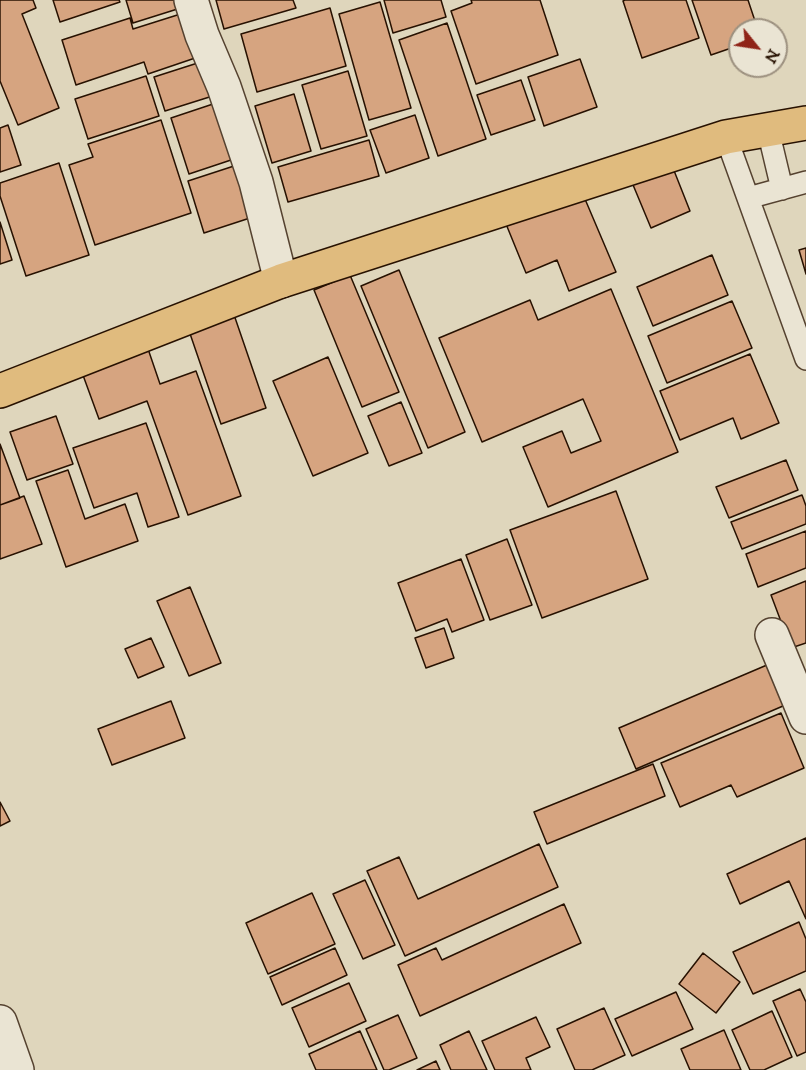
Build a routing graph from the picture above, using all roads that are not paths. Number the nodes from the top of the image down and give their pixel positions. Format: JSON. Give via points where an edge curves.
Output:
{"nodes":[{"id":1,"x":190,"y":0,"type":"edge"},
{"id":2,"x":806,"y":123,"type":"edge"},
{"id":3,"x":768,"y":130,"type":"junction"},
{"id":4,"x":726,"y":137,"type":"junction"},
{"id":5,"x":806,"y":182,"type":"edge"},
{"id":6,"x":782,"y":189,"type":"junction"},
{"id":7,"x":748,"y":198,"type":"junction"},
{"id":8,"x":281,"y":281,"type":"junction"},
{"id":9,"x":806,"y":359,"type":"edge"},
{"id":10,"x":0,"y":391,"type":"edge"},
{"id":11,"x":772,"y":635,"type":"dead end"},
{"id":12,"x":806,"y":717,"type":"edge"},
{"id":13,"x":0,"y":1022,"type":"edge"},
{"id":14,"x":17,"y":1070,"type":"edge"}],
"edges":[{"from":1,"to":8,"type":"street","via":[[256,182]]},
{"from":2,"to":3,"type":"main road"},
{"from":3,"to":4,"type":"main road"},
{"from":3,"to":6,"type":"lane"},
{"from":4,"to":7,"type":"lane"},
{"from":4,"to":8,"type":"main road"},
{"from":5,"to":6,"type":"lane"},
{"from":6,"to":7,"type":"lane"},
{"from":7,"to":9,"type":"lane"},
{"from":8,"to":10,"type":"main road"},
{"from":11,"to":12,"type":"street"},
{"from":13,"to":14,"type":"street"}]}
